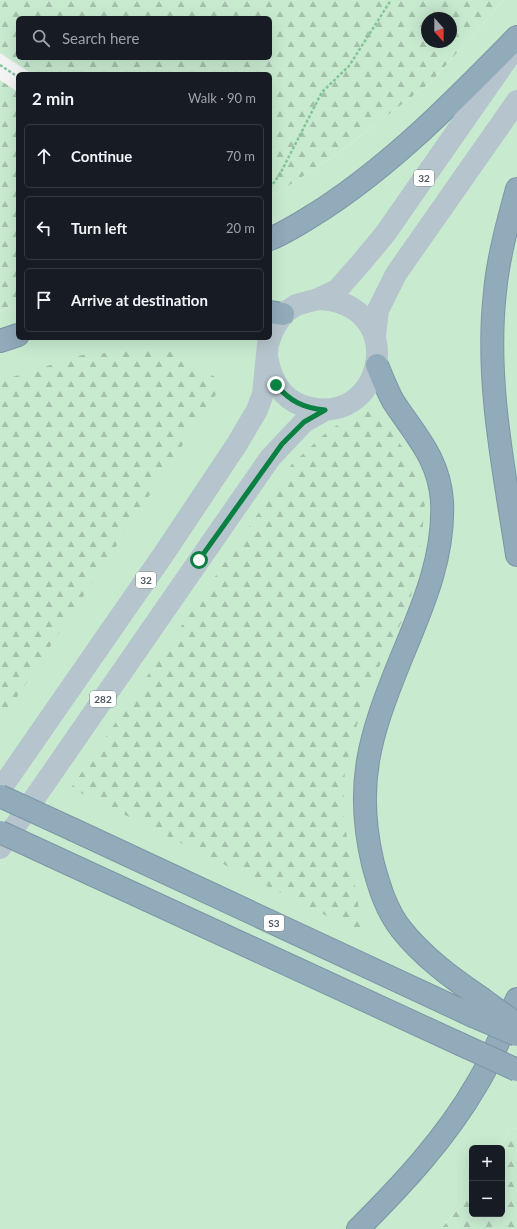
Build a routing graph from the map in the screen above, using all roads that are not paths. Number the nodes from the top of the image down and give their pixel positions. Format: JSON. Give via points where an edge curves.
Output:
{"nodes":[{"id":1,"x":517,"y":37,"type":"edge"},
{"id":2,"x":517,"y":44,"type":"edge"},
{"id":3,"x":517,"y":102,"type":"edge"},
{"id":4,"x":517,"y":188,"type":"edge"},
{"id":5,"x":272,"y":238,"type":"edge"},
{"id":6,"x":318,"y":299,"type":"junction"},
{"id":7,"x":276,"y":313,"type":"edge"},
{"id":8,"x":272,"y":333,"type":"edge"},
{"id":9,"x":16,"y":336,"type":"edge"},
{"id":10,"x":375,"y":336,"type":"junction"},
{"id":11,"x":269,"y":340,"type":"edge"},
{"id":12,"x":0,"y":341,"type":"edge"},
{"id":13,"x":267,"y":358,"type":"junction"},
{"id":14,"x":377,"y":366,"type":"junction"},
{"id":15,"x":325,"y":410,"type":"junction"},
{"id":16,"x":517,"y":555,"type":"edge"},
{"id":17,"x":0,"y":790,"type":"edge"},
{"id":18,"x":0,"y":796,"type":"edge"},
{"id":19,"x":0,"y":832,"type":"edge"},
{"id":20,"x":0,"y":848,"type":"edge"},
{"id":21,"x":517,"y":999,"type":"edge"},
{"id":22,"x":477,"y":1007,"type":"junction"},
{"id":23,"x":517,"y":1024,"type":"edge"},
{"id":24,"x":517,"y":1035,"type":"edge"},
{"id":25,"x":517,"y":1070,"type":"edge"},
{"id":26,"x":358,"y":1229,"type":"edge"}],
"edges":[{"from":1,"to":5,"type":"highway","via":[[430,125],[390,159],[347,193],[288,231]]},
{"from":2,"to":6,"type":"main road","number":"32","via":[[384,234],[336,290]]},
{"from":3,"to":10,"type":"main road","number":"32","via":[[396,274],[378,310]]},
{"from":4,"to":16,"type":"highway","via":[[495,292],[492,337],[500,447]]},
{"from":6,"to":7,"type":"main road","number":"32"},
{"from":6,"to":10,"type":"main road","number":"32","via":[[346,304],[359,312],[369,323]]},
{"from":7,"to":8,"type":"main road","number":"32"},
{"from":9,"to":12,"type":"highway"},
{"from":10,"to":14,"type":"main road","number":"32"},
{"from":11,"to":13,"type":"main road","number":"32"},
{"from":13,"to":15,"type":"main road","number":"32","via":[[273,378],[286,396],[297,404]]},
{"from":13,"to":17,"type":"main road","number":"32","via":[[263,394],[257,410],[237,444]]},
{"from":14,"to":15,"type":"main road","number":"32","via":[[364,392],[346,404]]},
{"from":14,"to":22,"type":"highway","via":[[393,400],[417,433],[434,464],[442,514],[439,549],[432,574],[420,612],[379,714],[373,737],[364,794],[367,832],[383,895],[400,928]]},
{"from":15,"to":20,"type":"main road","number":"282","via":[[304,422],[270,458]]},
{"from":18,"to":22,"type":"highway","number":"S3","bridge":true},
{"from":19,"to":25,"type":"highway","bridge":true},
{"from":21,"to":26,"type":"highway","via":[[478,1083],[455,1118],[400,1187]]},
{"from":22,"to":23,"type":"highway","bridge":true},
{"from":22,"to":24,"type":"highway","number":"S3","bridge":true}]}
